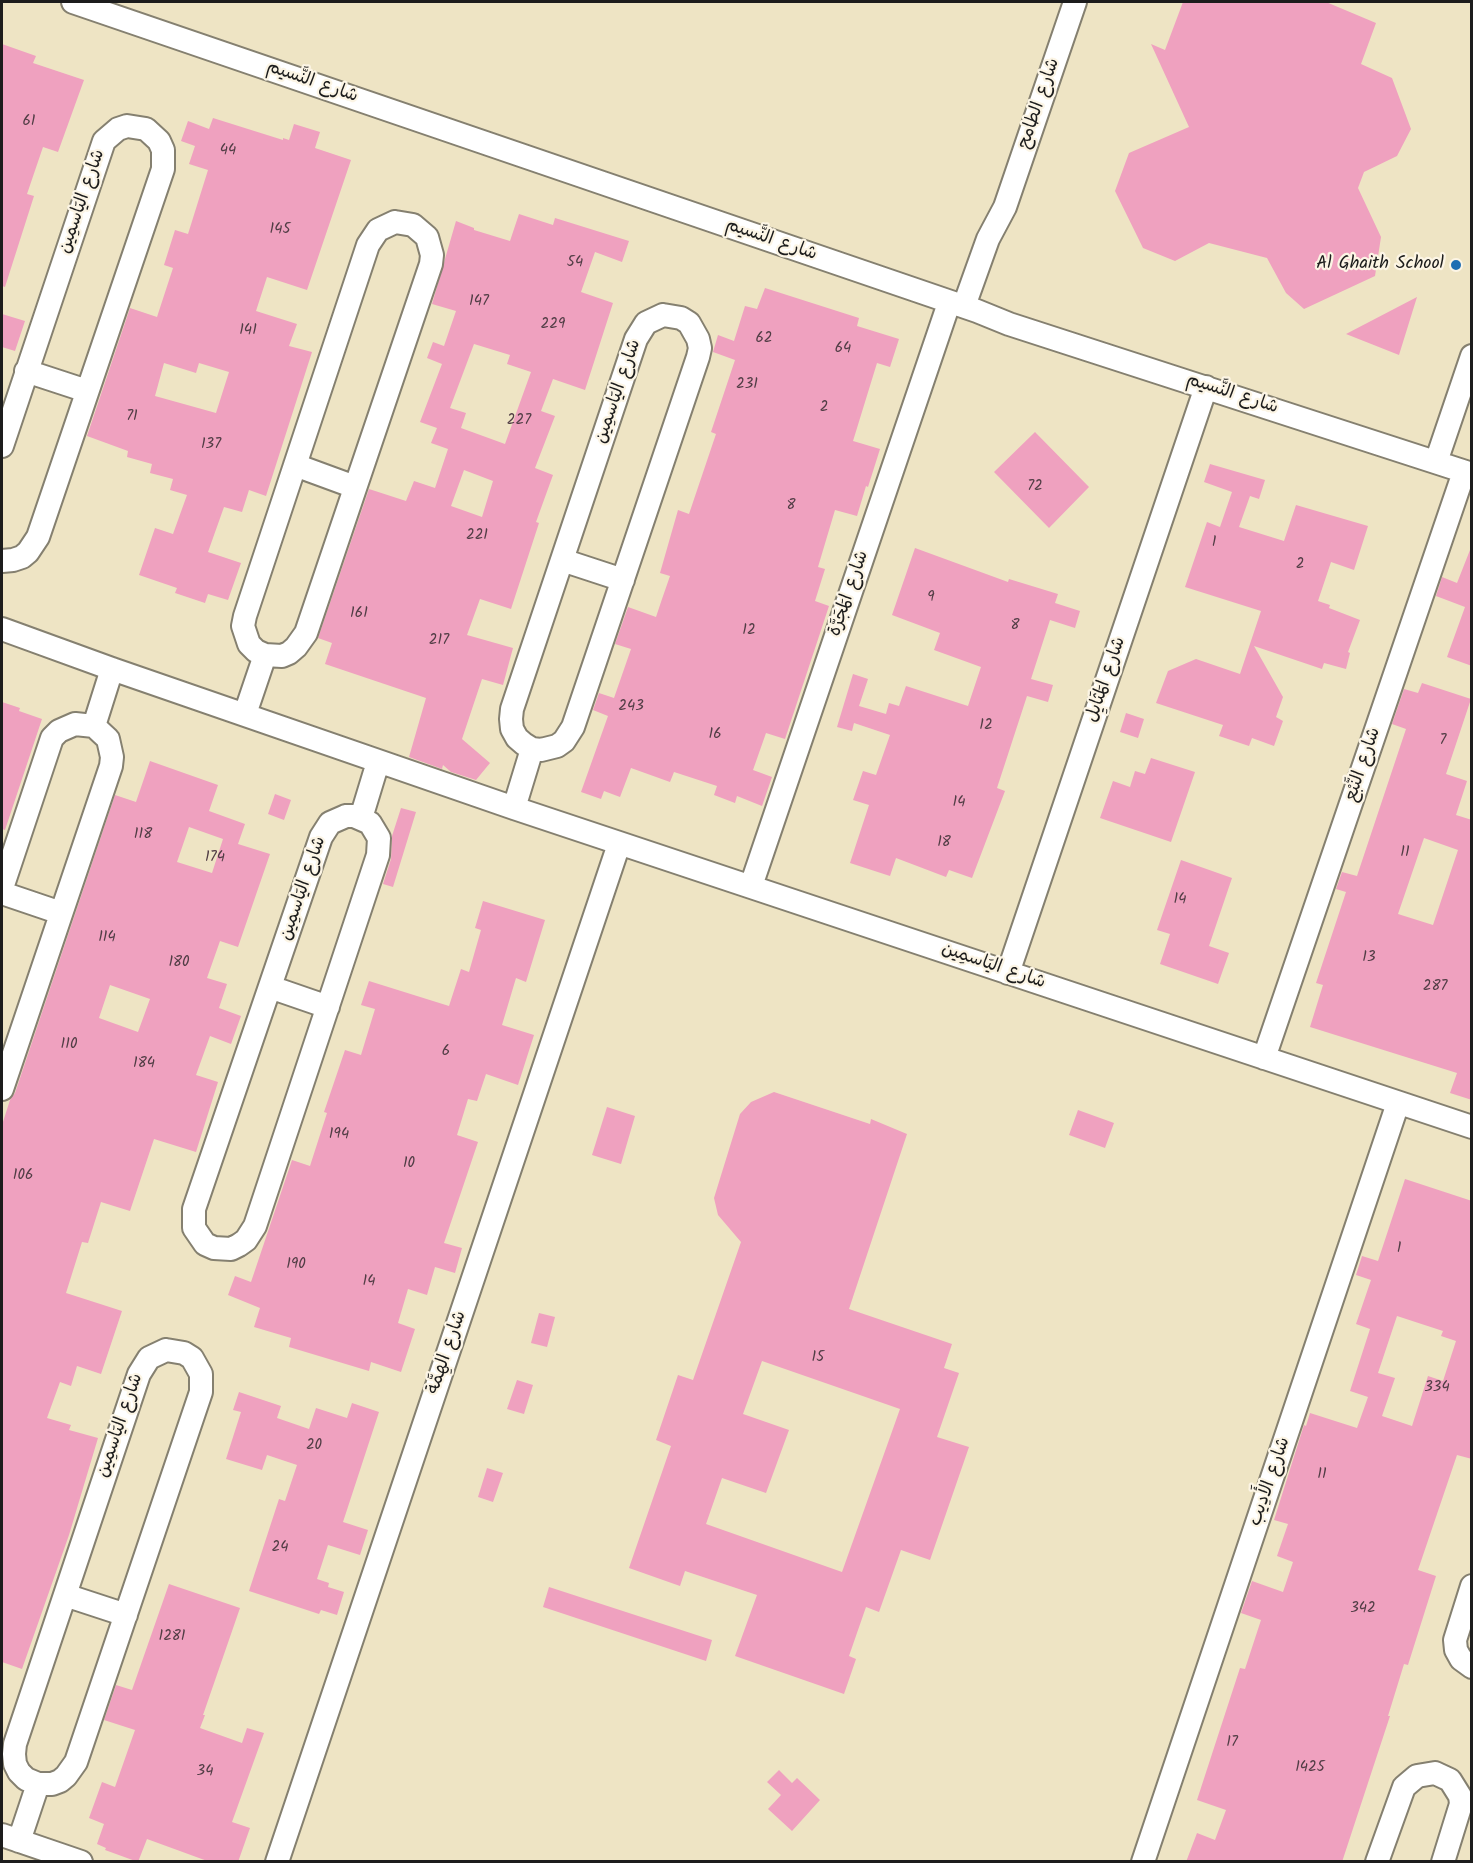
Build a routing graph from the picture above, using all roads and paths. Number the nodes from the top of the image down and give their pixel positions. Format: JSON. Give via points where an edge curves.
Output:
{"nodes":[{"id":1,"x":73,"y":2,"type":"edge"},
{"id":2,"x":1075,"y":2,"type":"edge"},
{"id":3,"x":96,"y":5,"type":"edge"},
{"id":4,"x":964,"y":307,"type":"junction"},
{"id":5,"x":1472,"y":356,"type":"edge"},
{"id":6,"x":26,"y":371,"type":"junction"},
{"id":7,"x":1206,"y":387,"type":"junction"},
{"id":8,"x":87,"y":391,"type":"junction"},
{"id":9,"x":2,"y":446,"type":"edge"},
{"id":10,"x":1436,"y":462,"type":"junction"},
{"id":11,"x":295,"y":465,"type":"junction"},
{"id":12,"x":1468,"y":473,"type":"edge"},
{"id":13,"x":355,"y":487,"type":"junction"},
{"id":14,"x":562,"y":560,"type":"junction"},
{"id":15,"x":2,"y":561,"type":"edge"},
{"id":16,"x":623,"y":580,"type":"junction"},
{"id":17,"x":2,"y":629,"type":"edge"},
{"id":18,"x":265,"y":655,"type":"junction"},
{"id":19,"x":112,"y":669,"type":"junction"},
{"id":20,"x":245,"y":714,"type":"junction"},
{"id":21,"x":94,"y":726,"type":"junction"},
{"id":22,"x":532,"y":749,"type":"junction"},
{"id":23,"x":378,"y":762,"type":"junction"},
{"id":24,"x":514,"y":808,"type":"junction"},
{"id":25,"x":361,"y":818,"type":"junction"},
{"id":26,"x":619,"y":844,"type":"junction"},
{"id":27,"x":751,"y":886,"type":"junction"},
{"id":28,"x":2,"y":888,"type":"edge"},
{"id":29,"x":2,"y":893,"type":"edge"},
{"id":30,"x":61,"y":913,"type":"junction"},
{"id":31,"x":1008,"y":973,"type":"junction"},
{"id":32,"x":270,"y":987,"type":"junction"},
{"id":33,"x":328,"y":1007,"type":"junction"},
{"id":34,"x":1264,"y":1058,"type":"junction"},
{"id":35,"x":2,"y":1089,"type":"edge"},
{"id":36,"x":1398,"y":1103,"type":"junction"},
{"id":37,"x":1472,"y":1127,"type":"edge"},
{"id":38,"x":1472,"y":1586,"type":"edge"},
{"id":39,"x":65,"y":1595,"type":"junction"},
{"id":40,"x":126,"y":1615,"type":"junction"},
{"id":41,"x":1472,"y":1667,"type":"edge"},
{"id":42,"x":38,"y":1784,"type":"junction"},
{"id":43,"x":10,"y":1838,"type":"edge"},
{"id":44,"x":81,"y":1862,"type":"edge"},
{"id":45,"x":277,"y":1862,"type":"edge"},
{"id":46,"x":1143,"y":1862,"type":"edge"},
{"id":47,"x":1377,"y":1862,"type":"edge"},
{"id":48,"x":1443,"y":1862,"type":"edge"}],
"edges":[{"from":1,"to":3,"type":"street","name":"شارع النَّسيم"},
{"from":2,"to":4,"type":"street","name":"شارع الطامح","via":[[1005,207],[1000,241]]},
{"from":3,"to":4,"type":"street","name":"شارع النَّسيم"},
{"from":4,"to":7,"type":"street","name":"شارع النَّسيم"},
{"from":4,"to":27,"type":"street","name":"شارع المَجَرَّة"},
{"from":5,"to":10,"type":"street"},
{"from":6,"to":8,"type":"street"},
{"from":6,"to":8,"type":"street","name":"شارع اليَاسمِين","via":[[104,141],[127,126],[146,129],[163,150],[163,169]]},
{"from":6,"to":9,"type":"street","name":"شارع اليَاسمِين"},
{"from":7,"to":10,"type":"street","name":"شارع النَّسيم"},
{"from":7,"to":31,"type":"street","name":"شارع المَثَايِل"},
{"from":8,"to":15,"type":"street","name":"شارع اليَاسمِين","via":[[38,537],[21,557]]},
{"from":10,"to":12,"type":"street","name":"شارع النَّسيم"},
{"from":11,"to":13,"type":"street"},
{"from":11,"to":13,"type":"street","via":[[372,237],[386,225],[413,225],[427,237],[432,255]]},
{"from":11,"to":18,"type":"street","via":[[243,626],[249,644]]},
{"from":12,"to":34,"type":"street","name":"شارع النَّبْع"},
{"from":13,"to":18,"type":"street","via":[[306,633],[289,653]]},
{"from":14,"to":16,"type":"street"},
{"from":14,"to":16,"type":"street","name":"شارع اليَاسمِين","via":[[640,330],[654,318],[672,315],[689,323],[700,348]]},
{"from":14,"to":22,"type":"street","name":"شارع اليَاسمِين","via":[[511,719],[517,738]]},
{"from":16,"to":22,"type":"street","name":"شارع اليَاسمِين","via":[[573,727],[557,746]]},
{"from":17,"to":19,"type":"street","name":"شارع اليَاسمِين"},
{"from":18,"to":20,"type":"street"},
{"from":19,"to":20,"type":"street","name":"شارع اليَاسمِين"},
{"from":19,"to":21,"type":"street"},
{"from":20,"to":23,"type":"street","name":"شارع اليَاسمِين"},
{"from":21,"to":28,"type":"street","via":[[75,724],[52,738]]},
{"from":21,"to":30,"type":"street","via":[[108,739],[111,766]]},
{"from":22,"to":24,"type":"street"},
{"from":23,"to":24,"type":"street","name":"شارع اليَاسمِين"},
{"from":23,"to":25,"type":"street"},
{"from":24,"to":26,"type":"street","name":"شارع اليَاسمِين"},
{"from":25,"to":32,"type":"street","name":"شارع اليَاسمِين","via":[[337,818],[325,829]]},
{"from":25,"to":33,"type":"street","name":"شارع اليَاسمِين","via":[[370,823],[379,838],[378,855]]},
{"from":26,"to":27,"type":"street","name":"شارع اليَاسمِين"},
{"from":26,"to":45,"type":"street","name":"شارع الهِمَّة"},
{"from":27,"to":31,"type":"street","name":"شارع اليَاسمِين"},
{"from":29,"to":30,"type":"street"},
{"from":30,"to":35,"type":"street"},
{"from":31,"to":34,"type":"street","name":"شارع اليَاسمِين"},
{"from":32,"to":33,"type":"street"},
{"from":32,"to":33,"type":"street","name":"شارع اليَاسمِين","via":[[195,1209],[194,1228],[214,1248],[231,1249],[239,1245],[255,1226]]},
{"from":34,"to":36,"type":"street","name":"شارع اليَاسمِين"},
{"from":36,"to":37,"type":"street","name":"شارع اليَاسمِين"},
{"from":36,"to":46,"type":"street","name":"شارع الأَدِيب"},
{"from":38,"to":41,"type":"street","via":[[1455,1640],[1461,1659]]},
{"from":39,"to":40,"type":"street"},
{"from":39,"to":40,"type":"street","name":"شارع اليَاسمِين","via":[[142,1365],[157,1353],[175,1350],[198,1365],[201,1392]]},
{"from":39,"to":42,"type":"street","name":"شارع اليَاسمِين","via":[[14,1754],[20,1773]]},
{"from":40,"to":42,"type":"street","name":"شارع اليَاسمِين","via":[[76,1761],[60,1781]]},
{"from":42,"to":43,"type":"street"},
{"from":43,"to":44,"type":"street"},
{"from":47,"to":48,"type":"street","via":[[1404,1787],[1417,1776],[1435,1773],[1450,1780],[1461,1804]]}]}
